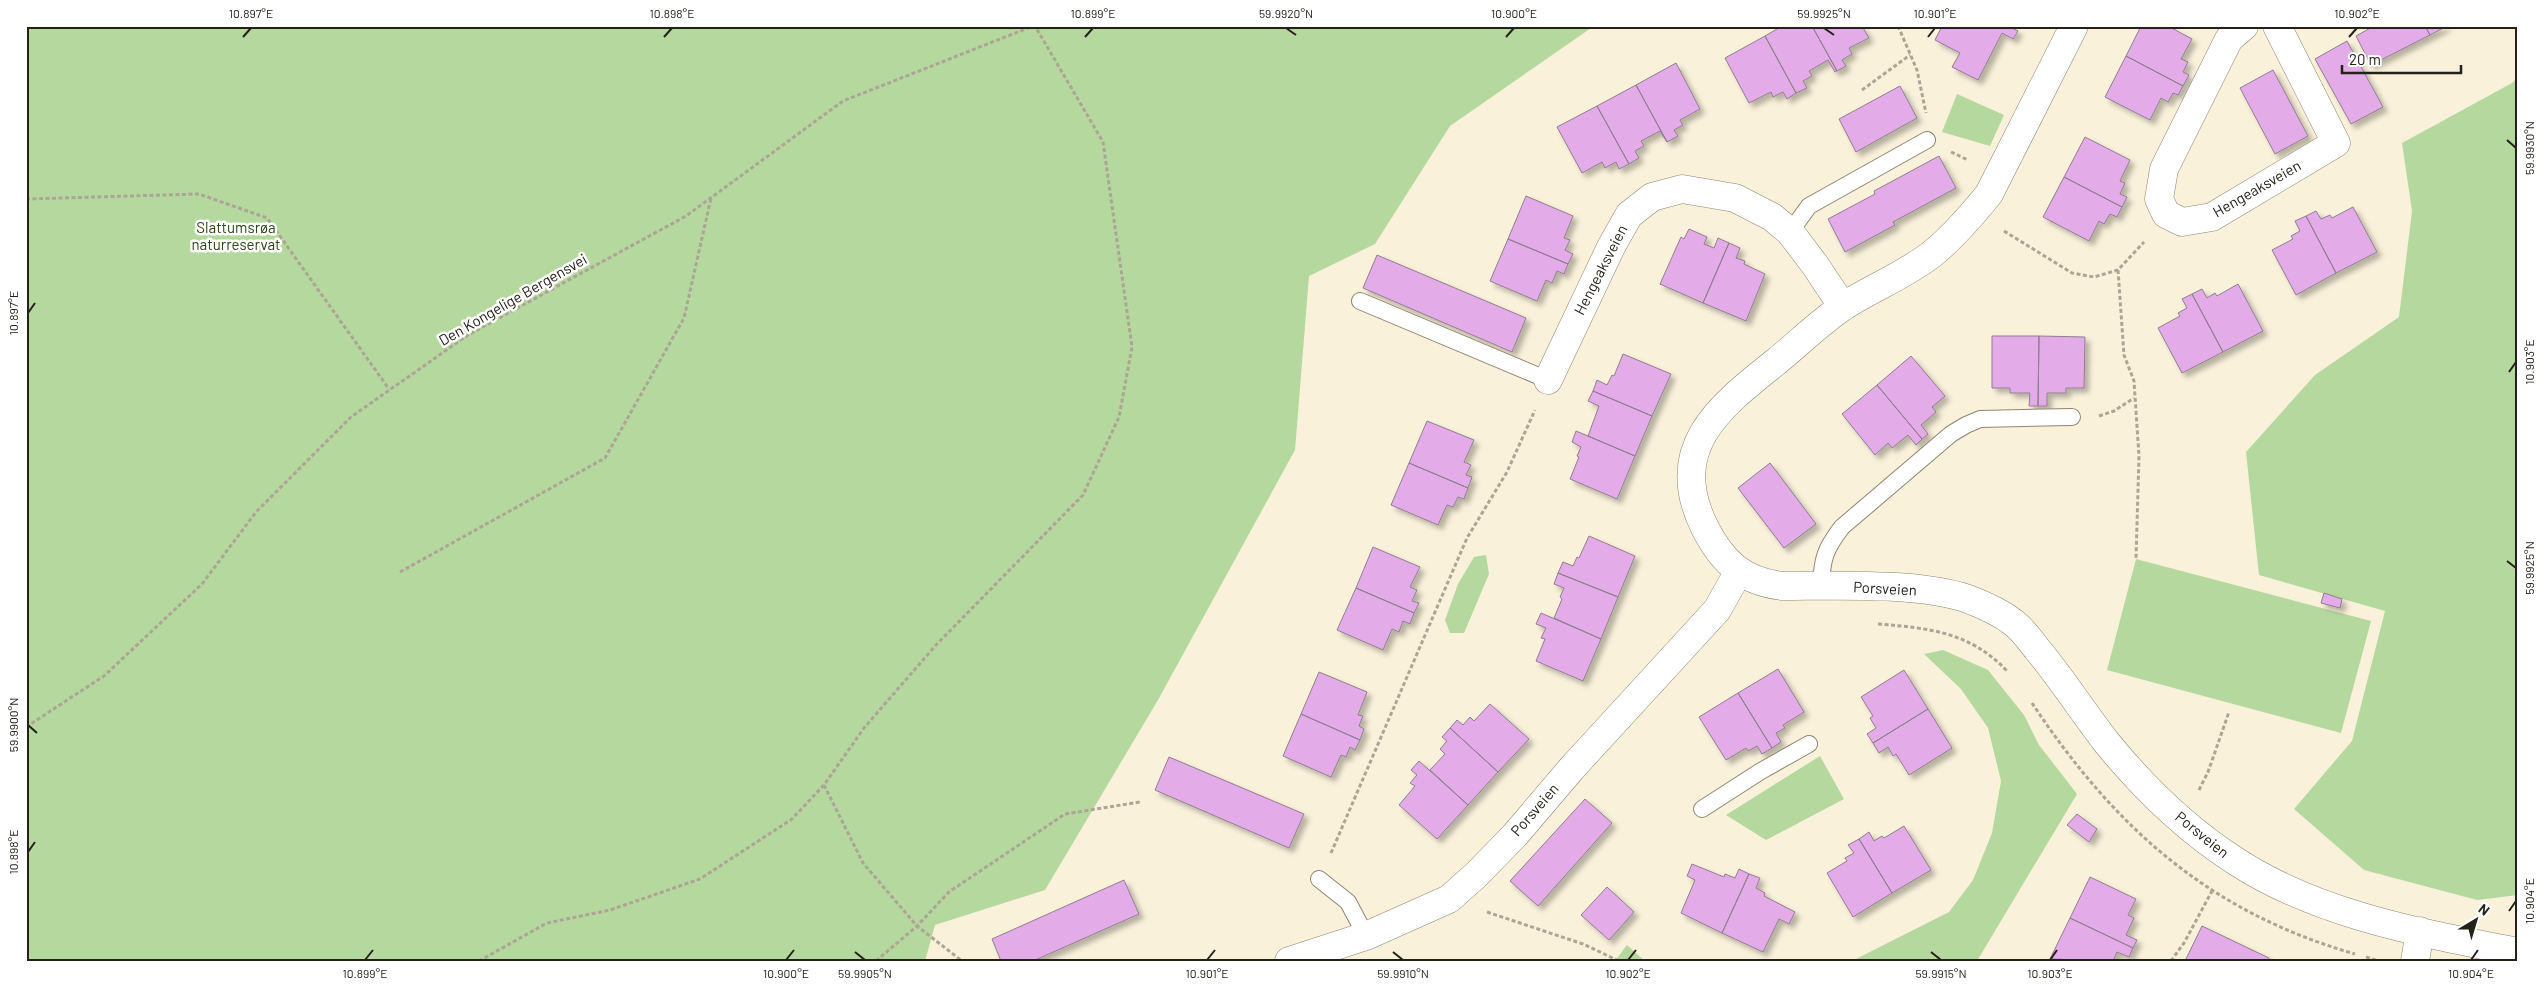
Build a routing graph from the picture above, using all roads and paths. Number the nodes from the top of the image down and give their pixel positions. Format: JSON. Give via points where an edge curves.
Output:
{"nodes":[{"id":1,"x":1034,"y":26,"type":"edge"},
{"id":2,"x":1898,"y":26,"type":"edge"},
{"id":3,"x":2074,"y":26,"type":"edge"},
{"id":4,"x":2244,"y":26,"type":"edge"},
{"id":5,"x":2277,"y":26,"type":"edge"},
{"id":6,"x":1910,"y":55,"type":"junction"},
{"id":7,"x":1862,"y":90,"type":"dead end"},
{"id":8,"x":1928,"y":140,"type":"junction"},
{"id":9,"x":1997,"y":176,"type":"junction"},
{"id":10,"x":711,"y":197,"type":"junction"},
{"id":11,"x":26,"y":199,"type":"edge"},
{"id":12,"x":1972,"y":214,"type":"junction"},
{"id":13,"x":2166,"y":214,"type":"junction"},
{"id":14,"x":1790,"y":232,"type":"junction"},
{"id":15,"x":2118,"y":270,"type":"junction"},
{"id":16,"x":1360,"y":301,"type":"dead end"},
{"id":17,"x":1843,"y":307,"type":"junction"},
{"id":18,"x":1548,"y":380,"type":"junction"},
{"id":19,"x":390,"y":389,"type":"junction"},
{"id":20,"x":2134,"y":398,"type":"junction"},
{"id":21,"x":2072,"y":417,"type":"joint"},
{"id":22,"x":2136,"y":559,"type":"dead end"},
{"id":23,"x":1739,"y":571,"type":"junction"},
{"id":24,"x":400,"y":572,"type":"dead end"},
{"id":25,"x":1821,"y":586,"type":"junction"},
{"id":26,"x":1870,"y":623,"type":"dead end"},
{"id":27,"x":2011,"y":676,"type":"dead end"},
{"id":28,"x":2028,"y":697,"type":"dead end"},
{"id":29,"x":2229,"y":712,"type":"dead end"},
{"id":30,"x":26,"y":727,"type":"edge"},
{"id":31,"x":1809,"y":744,"type":"dead end"},
{"id":32,"x":824,"y":784,"type":"junction"},
{"id":33,"x":1140,"y":802,"type":"dead end"},
{"id":34,"x":1702,"y":809,"type":"dead end"},
{"id":35,"x":2178,"y":816,"type":"junction"},
{"id":36,"x":1320,"y":879,"type":"joint"},
{"id":37,"x":2212,"y":891,"type":"junction"},
{"id":38,"x":1448,"y":899,"type":"junction"},
{"id":39,"x":917,"y":926,"type":"junction"},
{"id":40,"x":2420,"y":931,"type":"junction"},
{"id":41,"x":1366,"y":936,"type":"junction"},
{"id":42,"x":2518,"y":952,"type":"edge"},
{"id":43,"x":2357,"y":954,"type":"dead end"},
{"id":44,"x":2364,"y":956,"type":"dead end"},
{"id":45,"x":479,"y":961,"type":"edge"},
{"id":46,"x":876,"y":961,"type":"edge"},
{"id":47,"x":962,"y":961,"type":"edge"},
{"id":48,"x":1289,"y":961,"type":"edge"},
{"id":49,"x":1619,"y":961,"type":"edge"},
{"id":50,"x":2171,"y":961,"type":"edge"},
{"id":51,"x":2379,"y":961,"type":"edge"},
{"id":52,"x":2415,"y":961,"type":"edge"}],
"edges":[{"from":1,"to":10,"type":"path","name":"Den Kongelige Bergensvei","via":[[843,101]]},
{"from":1,"to":32,"type":"path","via":[[1103,142],[1132,347],[1119,417],[1082,495],[936,645],[864,728]]},
{"from":2,"to":6,"type":"path"},
{"from":3,"to":9,"type":"street"},
{"from":4,"to":13,"type":"street","via":[[2229,39],[2164,168],[2159,199]]},
{"from":5,"to":13,"type":"street","name":"Hengeaksveien","via":[[2336,143],[2212,217],[2182,222]]},
{"from":6,"to":7,"type":"path"},
{"from":6,"to":8,"type":"path","via":[[1926,105]]},
{"from":8,"to":9,"type":"path"},
{"from":8,"to":14,"type":"lane","via":[[1810,206]]},
{"from":9,"to":12,"type":"street","via":[[1989,194]]},
{"from":10,"to":19,"type":"path","name":"Den Kongelige Bergensvei","via":[[686,216],[468,334]]},
{"from":10,"to":24,"type":"path","via":[[684,318],[605,458]]},
{"from":11,"to":19,"type":"path","via":[[198,194],[268,218]]},
{"from":12,"to":15,"type":"path","via":[[2072,273],[2094,277]]},
{"from":12,"to":17,"type":"street","via":[[1932,254]]},
{"from":13,"to":15,"type":"path"},
{"from":14,"to":17,"type":"street","name":"Hengeaksveien"},
{"from":14,"to":18,"type":"street","name":"Hengeaksveien","via":[[1772,217],[1734,198],[1682,189],[1652,197],[1629,215],[1611,246]]},
{"from":15,"to":20,"type":"path","via":[[2124,355],[2134,381]]},
{"from":16,"to":18,"type":"lane"},
{"from":17,"to":23,"type":"street","via":[[1740,390],[1708,423],[1698,440],[1691,463],[1691,485],[1696,505],[1714,545]]},
{"from":18,"to":36,"type":"path","via":[[1507,472],[1467,538]]},
{"from":19,"to":30,"type":"path","name":"Den Kongelige Bergensvei","via":[[351,416],[256,512],[202,584],[104,676]]},
{"from":20,"to":21,"type":"path","via":[[2098,417],[2084,420]]},
{"from":20,"to":22,"type":"path","via":[[2139,456]]},
{"from":21,"to":25,"type":"lane","via":[[1980,419],[1951,434],[1842,527],[1822,560]]},
{"from":23,"to":25,"type":"street","name":"Porsveien","via":[[1764,584]]},
{"from":23,"to":38,"type":"street","name":"Porsveien","via":[[1717,610],[1514,835]]},
{"from":25,"to":35,"type":"street","name":"Porsveien","via":[[1938,592],[1965,598],[1999,613],[2034,644],[2127,766]]},
{"from":26,"to":27,"type":"path","via":[[1931,629],[1954,635],[1992,656]]},
{"from":28,"to":37,"type":"path","via":[[2076,767],[2100,793],[2148,841]]},
{"from":29,"to":35,"type":"path","via":[[2208,772],[2196,796]]},
{"from":31,"to":34,"type":"lane"},
{"from":32,"to":39,"type":"path","via":[[863,863]]},
{"from":32,"to":45,"type":"path","via":[[792,819],[700,879],[610,910],[547,923]]},
{"from":33,"to":39,"type":"path","via":[[1065,814],[949,892]]},
{"from":35,"to":40,"type":"street","name":"Porsveien","via":[[2234,861],[2263,877],[2325,904]]},
{"from":36,"to":41,"type":"lane","via":[[1348,902]]},
{"from":37,"to":43,"type":"path","via":[[2275,926]]},
{"from":37,"to":50,"type":"path"},
{"from":38,"to":41,"type":"street","name":"Porsveien"},
{"from":38,"to":49,"type":"path","via":[[1583,944]]},
{"from":39,"to":46,"type":"path"},
{"from":39,"to":47,"type":"path"},
{"from":40,"to":42,"type":"street","name":"Porsveien"},
{"from":40,"to":52,"type":"street"},
{"from":41,"to":48,"type":"street","name":"Porsveien"},
{"from":44,"to":51,"type":"path"}]}
